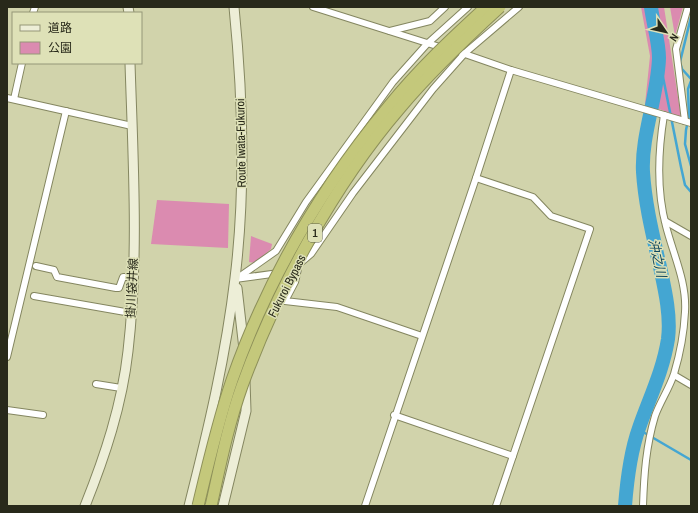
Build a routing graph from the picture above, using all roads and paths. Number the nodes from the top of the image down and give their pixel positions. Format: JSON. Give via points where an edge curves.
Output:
{"nodes":[{"id":1,"x":234,"y":7,"type":"edge"},
{"id":2,"x":313,"y":7,"type":"edge"},
{"id":3,"x":337,"y":7,"type":"edge"},
{"id":4,"x":445,"y":7,"type":"edge"},
{"id":5,"x":468,"y":7,"type":"edge"},
{"id":6,"x":486,"y":7,"type":"edge"},
{"id":7,"x":500,"y":7,"type":"edge"},
{"id":8,"x":519,"y":7,"type":"edge"},
{"id":9,"x":688,"y":7,"type":"edge"},
{"id":10,"x":335,"y":14,"type":"junction"},
{"id":11,"x":389,"y":31,"type":"junction"},
{"id":12,"x":427,"y":44,"type":"junction"},
{"id":13,"x":465,"y":53,"type":"junction"},
{"id":14,"x":22,"y":64,"type":"edge"},
{"id":15,"x":130,"y":64,"type":"edge"},
{"id":16,"x":511,"y":70,"type":"junction"},
{"id":17,"x":7,"y":98,"type":"edge"},
{"id":18,"x":14,"y":99,"type":"junction"},
{"id":19,"x":66,"y":111,"type":"junction"},
{"id":20,"x":664,"y":115,"type":"junction"},
{"id":21,"x":688,"y":122,"type":"edge"},
{"id":22,"x":132,"y":126,"type":"junction"},
{"id":23,"x":476,"y":178,"type":"junction"},
{"id":24,"x":665,"y":221,"type":"junction"},
{"id":25,"x":691,"y":236,"type":"edge"},
{"id":26,"x":298,"y":265,"type":"junction"},
{"id":27,"x":36,"y":266,"type":"dead end"},
{"id":28,"x":133,"y":277,"type":"junction"},
{"id":29,"x":236,"y":278,"type":"junction"},
{"id":30,"x":34,"y":296,"type":"dead end"},
{"id":31,"x":131,"y":313,"type":"junction"},
{"id":32,"x":422,"y":336,"type":"junction"},
{"id":33,"x":7,"y":357,"type":"edge"},
{"id":34,"x":674,"y":374,"type":"junction"},
{"id":35,"x":96,"y":384,"type":"dead end"},
{"id":36,"x":691,"y":385,"type":"edge"},
{"id":37,"x":121,"y":388,"type":"junction"},
{"id":38,"x":7,"y":410,"type":"edge"},
{"id":39,"x":44,"y":415,"type":"dead end"},
{"id":40,"x":394,"y":415,"type":"junction"},
{"id":41,"x":513,"y":456,"type":"junction"},
{"id":42,"x":85,"y":506,"type":"edge"},
{"id":43,"x":189,"y":506,"type":"edge"},
{"id":44,"x":198,"y":506,"type":"edge"},
{"id":45,"x":211,"y":506,"type":"edge"},
{"id":46,"x":222,"y":506,"type":"edge"},
{"id":47,"x":364,"y":506,"type":"edge"},
{"id":48,"x":496,"y":506,"type":"edge"},
{"id":49,"x":643,"y":506,"type":"edge"}],
"edges":[{"from":1,"to":29,"type":"main road","name":"Route Iwata-Fukuroi","via":[[240,72],[242,145],[242,190]]},
{"from":2,"to":10,"type":"street"},
{"from":3,"to":10,"type":"street"},
{"from":4,"to":11,"type":"street","via":[[430,21]]},
{"from":5,"to":12,"type":"street"},
{"from":6,"to":44,"type":"highway","name":"Fukuroi Bypass","number":"1","bridge":true,"via":[[389,105],[318,201],[295,239],[255,322],[232,382]]},
{"from":7,"to":45,"type":"highway","name":"Fukuroi Bypass","number":"1","bridge":true,"via":[[458,45],[400,108],[372,143],[327,209],[282,294],[242,386]]},
{"from":8,"to":13,"type":"street"},
{"from":9,"to":21,"type":"street","via":[[676,49]]},
{"from":10,"to":11,"type":"street"},
{"from":11,"to":12,"type":"street"},
{"from":12,"to":13,"type":"street"},
{"from":12,"to":29,"type":"street","via":[[393,82],[358,129],[306,202],[276,251]]},
{"from":13,"to":16,"type":"street"},
{"from":13,"to":26,"type":"street","via":[[405,124],[311,254]]},
{"from":14,"to":18,"type":"street"},
{"from":15,"to":22,"type":"main road","name":"掛川袋井線"},
{"from":16,"to":20,"type":"street"},
{"from":16,"to":23,"type":"street"},
{"from":17,"to":18,"type":"street"},
{"from":18,"to":19,"type":"street"},
{"from":19,"to":22,"type":"street"},
{"from":19,"to":33,"type":"street"},
{"from":20,"to":21,"type":"street"},
{"from":20,"to":24,"type":"street","via":[[659,146],[659,197]]},
{"from":22,"to":28,"type":"main road","name":"掛川袋井線","via":[[135,217]]},
{"from":23,"to":32,"type":"street"},
{"from":23,"to":41,"type":"street","via":[[533,197],[551,216],[590,229]]},
{"from":24,"to":25,"type":"street"},
{"from":24,"to":34,"type":"street","via":[[684,288],[682,341]]},
{"from":26,"to":29,"type":"street","via":[[279,273]]},
{"from":26,"to":32,"type":"street","via":[[295,282],[285,300],[337,307]]},
{"from":27,"to":28,"type":"street","via":[[54,270],[57,277],[116,288],[123,277]]},
{"from":28,"to":31,"type":"main road","name":"掛川袋井線"},
{"from":29,"to":43,"type":"main road","name":"Route Iwata-Fukuroi","via":[[214,408]]},
{"from":29,"to":46,"type":"main road","name":"Route Iwata-Fukuroi","via":[[243,339],[246,411]]},
{"from":30,"to":31,"type":"street"},
{"from":31,"to":37,"type":"main road","name":"掛川袋井線","via":[[128,353]]},
{"from":32,"to":40,"type":"street"},
{"from":34,"to":36,"type":"street"},
{"from":34,"to":49,"type":"street","via":[[656,415],[645,457]]},
{"from":35,"to":37,"type":"street"},
{"from":37,"to":42,"type":"main road","name":"掛川袋井線","via":[[104,459]]},
{"from":38,"to":39,"type":"street"},
{"from":40,"to":41,"type":"street"},
{"from":40,"to":47,"type":"street"},
{"from":41,"to":48,"type":"street"}]}
